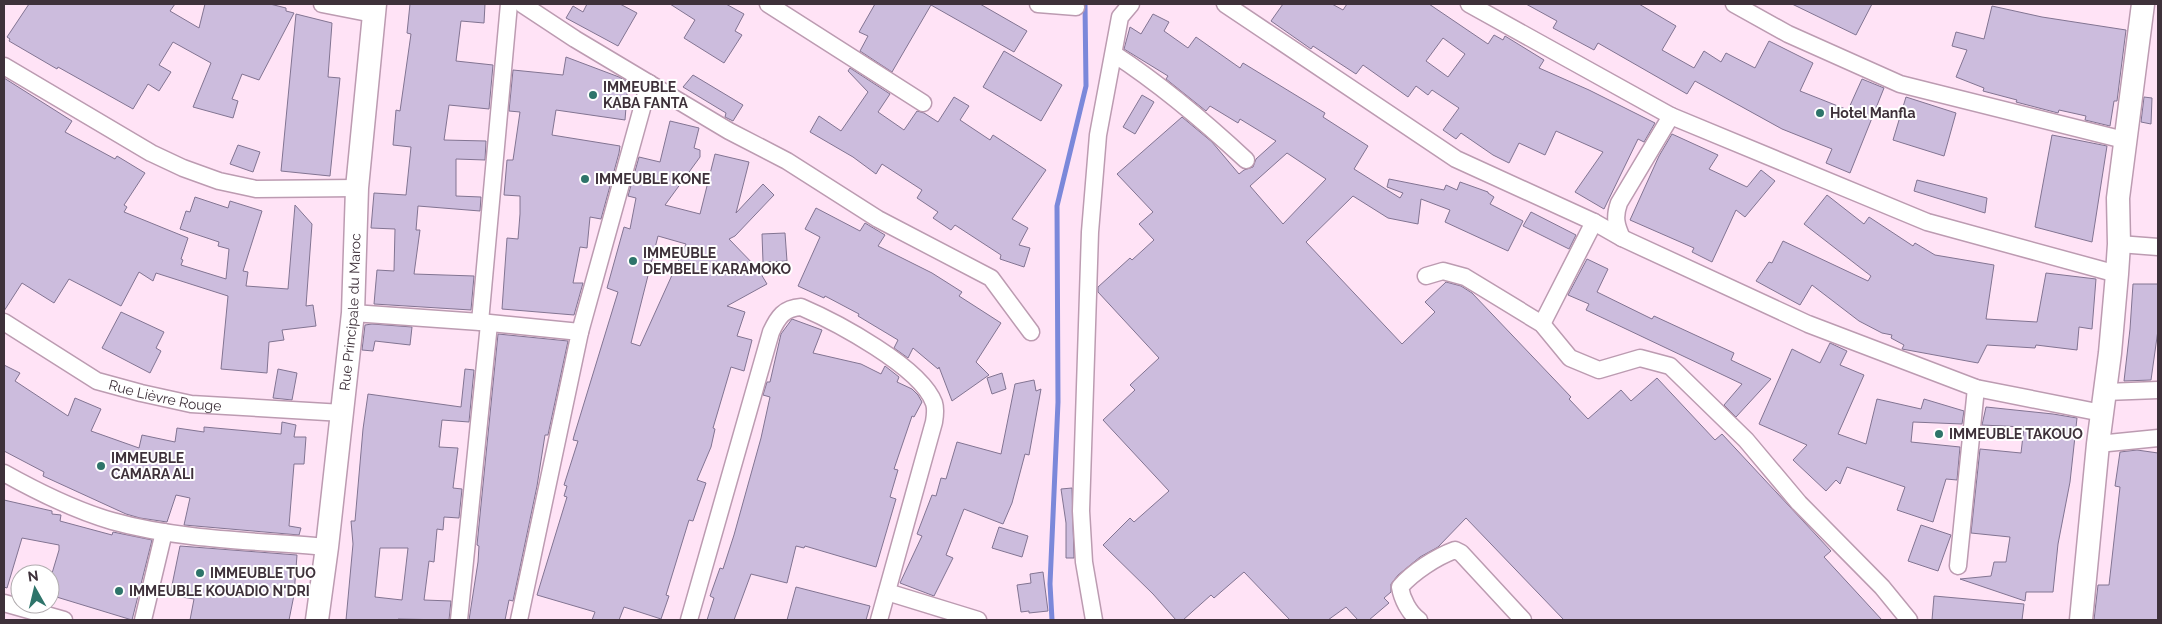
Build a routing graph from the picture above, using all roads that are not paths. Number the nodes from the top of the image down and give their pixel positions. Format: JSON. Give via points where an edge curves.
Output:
{"nodes":[{"id":1,"x":322,"y":4,"type":"edge"},
{"id":2,"x":509,"y":4,"type":"edge"},
{"id":3,"x":522,"y":4,"type":"edge"},
{"id":4,"x":768,"y":4,"type":"edge"},
{"id":5,"x":1038,"y":4,"type":"edge"},
{"id":6,"x":1131,"y":4,"type":"edge"},
{"id":7,"x":1226,"y":4,"type":"edge"},
{"id":8,"x":1469,"y":4,"type":"edge"},
{"id":9,"x":1734,"y":4,"type":"edge"},
{"id":10,"x":2143,"y":4,"type":"edge"},
{"id":11,"x":1076,"y":7,"type":"dead end"},
{"id":12,"x":374,"y":9,"type":"edge"},
{"id":13,"x":1114,"y":54,"type":"junction"},
{"id":14,"x":4,"y":66,"type":"edge"},
{"id":15,"x":649,"y":83,"type":"junction"},
{"id":16,"x":923,"y":103,"type":"dead end"},
{"id":17,"x":1671,"y":116,"type":"junction"},
{"id":18,"x":2124,"y":140,"type":"junction"},
{"id":19,"x":1246,"y":160,"type":"dead end"},
{"id":20,"x":357,"y":188,"type":"junction"},
{"id":21,"x":1594,"y":222,"type":"junction"},
{"id":22,"x":1622,"y":238,"type":"junction"},
{"id":23,"x":2119,"y":244,"type":"junction"},
{"id":24,"x":2158,"y":246,"type":"edge"},
{"id":25,"x":2116,"y":274,"type":"junction"},
{"id":26,"x":1426,"y":276,"type":"dead end"},
{"id":27,"x":353,"y":314,"type":"junction"},
{"id":28,"x":4,"y":322,"type":"edge"},
{"id":29,"x":484,"y":323,"type":"junction"},
{"id":30,"x":1542,"y":324,"type":"junction"},
{"id":31,"x":580,"y":332,"type":"junction"},
{"id":32,"x":1031,"y":332,"type":"dead end"},
{"id":33,"x":1976,"y":388,"type":"junction"},
{"id":34,"x":2158,"y":390,"type":"edge"},
{"id":35,"x":2104,"y":402,"type":"junction"},
{"id":36,"x":343,"y":413,"type":"junction"},
{"id":37,"x":2158,"y":438,"type":"edge"},
{"id":38,"x":2098,"y":444,"type":"junction"},
{"id":39,"x":4,"y":473,"type":"edge"},
{"id":40,"x":164,"y":532,"type":"junction"},
{"id":41,"x":327,"y":547,"type":"junction"},
{"id":42,"x":1958,"y":566,"type":"dead end"},
{"id":43,"x":887,"y":592,"type":"junction"},
{"id":44,"x":4,"y":603,"type":"edge"},
{"id":45,"x":64,"y":620,"type":"edge"},
{"id":46,"x":143,"y":620,"type":"edge"},
{"id":47,"x":317,"y":620,"type":"edge"},
{"id":48,"x":459,"y":620,"type":"edge"},
{"id":49,"x":519,"y":620,"type":"edge"},
{"id":50,"x":689,"y":620,"type":"edge"},
{"id":51,"x":879,"y":620,"type":"edge"},
{"id":52,"x":978,"y":620,"type":"edge"},
{"id":53,"x":1094,"y":620,"type":"edge"},
{"id":54,"x":1419,"y":620,"type":"edge"},
{"id":55,"x":1523,"y":620,"type":"edge"},
{"id":56,"x":1909,"y":620,"type":"edge"},
{"id":57,"x":2081,"y":620,"type":"edge"}],
"edges":[{"from":1,"to":12,"type":"street"},
{"from":2,"to":29,"type":"street"},
{"from":3,"to":15,"type":"street"},
{"from":4,"to":16,"type":"street"},
{"from":5,"to":11,"type":"street"},
{"from":6,"to":13,"type":"street","via":[[1120,17]]},
{"from":7,"to":21,"type":"street","via":[[1456,159]]},
{"from":8,"to":17,"type":"street"},
{"from":9,"to":18,"type":"street","via":[[1788,34],[1900,84]]},
{"from":10,"to":18,"type":"street"},
{"from":12,"to":20,"type":"street","name":"Rue Principale du Maroc"},
{"from":13,"to":19,"type":"street","via":[[1153,79]]},
{"from":13,"to":53,"type":"street","via":[[1098,135],[1086,335],[1081,511],[1084,562]]},
{"from":14,"to":20,"type":"street","via":[[151,153],[219,181],[256,189]]},
{"from":15,"to":31,"type":"street"},
{"from":15,"to":32,"type":"street","via":[[787,161],[878,219],[991,278]]},
{"from":17,"to":22,"type":"street","via":[[1619,203],[1615,224]]},
{"from":17,"to":25,"type":"street","via":[[1927,222]]},
{"from":18,"to":23,"type":"street","via":[[2118,198]]},
{"from":20,"to":27,"type":"street","name":"Rue Principale du Maroc"},
{"from":21,"to":22,"type":"street"},
{"from":21,"to":30,"type":"street"},
{"from":22,"to":33,"type":"street","via":[[1808,324]]},
{"from":23,"to":24,"type":"street"},
{"from":23,"to":25,"type":"street"},
{"from":25,"to":35,"type":"street"},
{"from":26,"to":30,"type":"street","via":[[1444,272],[1465,277]]},
{"from":27,"to":29,"type":"street"},
{"from":27,"to":36,"type":"street","name":"Rue Principale du Maroc"},
{"from":28,"to":36,"type":"street","name":"Rue Lièvre Rouge","via":[[98,381],[140,393],[191,404]]},
{"from":29,"to":31,"type":"street"},
{"from":29,"to":48,"type":"street"},
{"from":30,"to":56,"type":"street","via":[[1570,358],[1599,370],[1640,358],[1670,366],[1746,440],[1799,503],[1882,587]]},
{"from":31,"to":49,"type":"street"},
{"from":33,"to":35,"type":"street"},
{"from":33,"to":42,"type":"street"},
{"from":34,"to":35,"type":"street"},
{"from":35,"to":38,"type":"street"},
{"from":36,"to":41,"type":"street","name":"Rue Principale du Maroc"},
{"from":37,"to":38,"type":"street"},
{"from":38,"to":57,"type":"street"},
{"from":39,"to":40,"type":"street","via":[[41,494],[111,520]]},
{"from":40,"to":41,"type":"street"},
{"from":40,"to":46,"type":"street"},
{"from":41,"to":47,"type":"street","name":"Rue Principale du Maroc"},
{"from":43,"to":50,"type":"street","via":[[934,422],[934,402],[920,383],[868,341],[802,307],[791,308],[782,312],[771,332]]},
{"from":43,"to":51,"type":"street"},
{"from":43,"to":52,"type":"street"},
{"from":44,"to":45,"type":"street"},
{"from":54,"to":55,"type":"street","via":[[1412,616],[1400,587],[1446,553],[1455,550]]}]}
